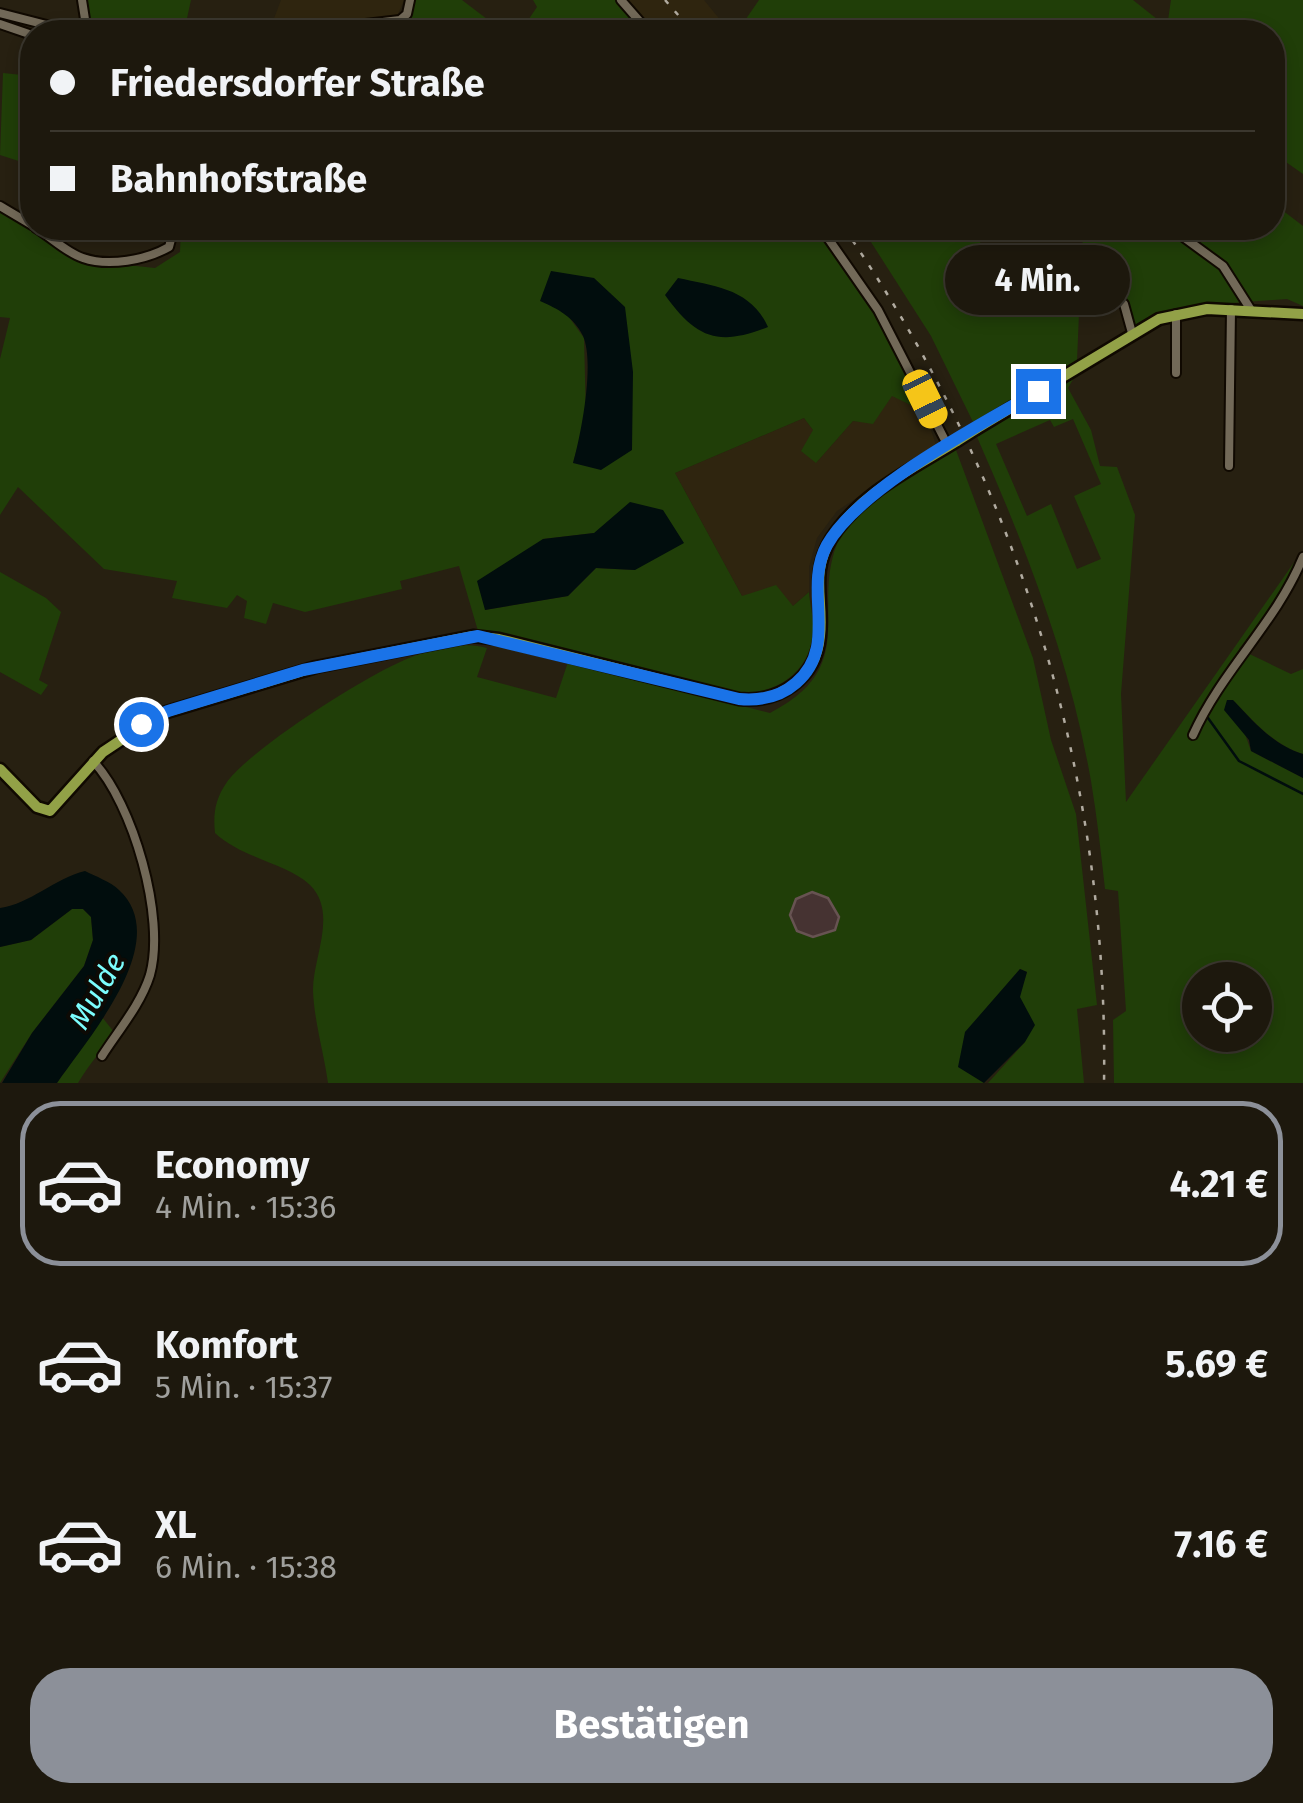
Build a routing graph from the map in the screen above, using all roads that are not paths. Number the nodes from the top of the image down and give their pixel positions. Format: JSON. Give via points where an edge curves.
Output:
{"nodes":[{"id":1,"x":410,"y":0,"type":"edge"},
{"id":2,"x":620,"y":0,"type":"edge"},
{"id":3,"x":0,"y":13,"type":"edge"},
{"id":4,"x":28,"y":20,"type":"edge"},
{"id":5,"x":389,"y":20,"type":"edge"},
{"id":6,"x":638,"y":20,"type":"edge"},
{"id":7,"x":60,"y":240,"type":"edge"},
{"id":8,"x":172,"y":240,"type":"edge"},
{"id":9,"x":828,"y":240,"type":"edge"},
{"id":10,"x":1187,"y":240,"type":"edge"},
{"id":11,"x":975,"y":257,"type":"dead end"},
{"id":12,"x":1237,"y":289,"type":"junction"},
{"id":13,"x":1228,"y":309,"type":"junction"},
{"id":14,"x":1251,"y":310,"type":"junction"},
{"id":15,"x":1176,"y":314,"type":"junction"},
{"id":16,"x":1303,"y":314,"type":"edge"},
{"id":17,"x":1132,"y":333,"type":"junction"},
{"id":18,"x":1176,"y":373,"type":"dead end"},
{"id":19,"x":953,"y":444,"type":"junction"},
{"id":20,"x":1229,"y":466,"type":"dead end"},
{"id":21,"x":1303,"y":557,"type":"edge"},
{"id":22,"x":1193,"y":736,"type":"dead end"},
{"id":23,"x":94,"y":761,"type":"junction"},
{"id":24,"x":0,"y":769,"type":"edge"},
{"id":25,"x":102,"y":1056,"type":"dead end"}],
"edges":[{"from":1,"to":5,"type":"street","via":[[404,18]]},
{"from":2,"to":6,"type":"street"},
{"from":3,"to":4,"type":"street"},
{"from":7,"to":8,"type":"street","via":[[88,260],[139,259]]},
{"from":9,"to":19,"type":"street","via":[[878,310]]},
{"from":10,"to":12,"type":"street","via":[[1222,266]]},
{"from":11,"to":17,"type":"street","via":[[1116,297]]},
{"from":12,"to":13,"type":"street"},
{"from":12,"to":14,"type":"street"},
{"from":13,"to":14,"type":"main road"},
{"from":13,"to":15,"type":"main road"},
{"from":13,"to":20,"type":"street"},
{"from":14,"to":16,"type":"main road"},
{"from":15,"to":17,"type":"main road"},
{"from":15,"to":18,"type":"street"},
{"from":17,"to":19,"type":"main road","bridge":true},
{"from":19,"to":23,"type":"main road","via":[[865,499],[839,527],[818,573],[816,656],[800,680],[775,696],[739,699],[484,636],[303,670],[168,711]]},
{"from":21,"to":22,"type":"street","via":[[1288,593],[1221,681]]},
{"from":23,"to":24,"type":"main road","via":[[56,808],[46,811]]},
{"from":23,"to":25,"type":"street","via":[[118,796],[143,868],[153,960],[145,988]]}]}
